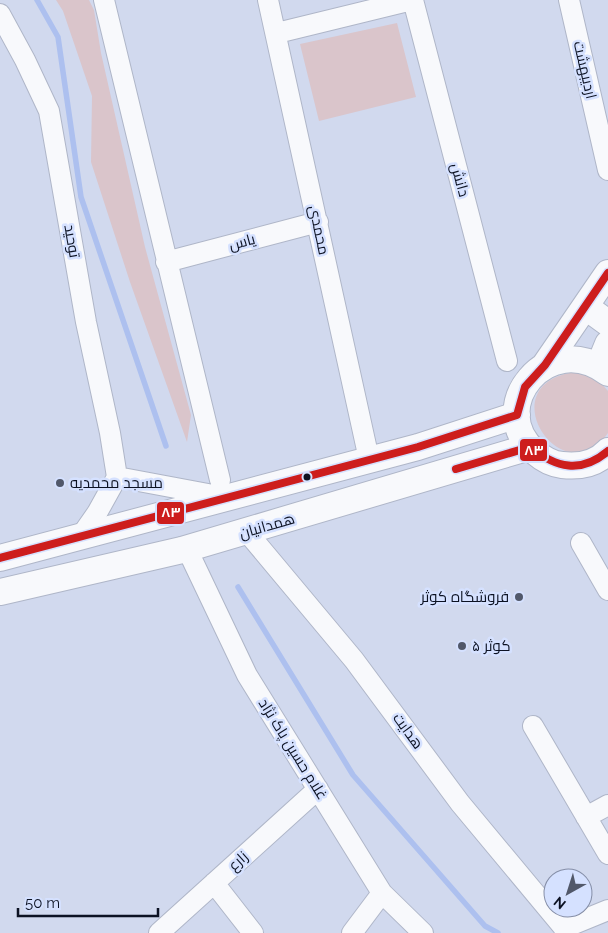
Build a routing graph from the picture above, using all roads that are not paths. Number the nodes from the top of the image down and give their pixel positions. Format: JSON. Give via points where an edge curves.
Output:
{"nodes":[{"id":1,"x":104,"y":0,"type":"edge"},
{"id":2,"x":268,"y":0,"type":"edge"},
{"id":3,"x":412,"y":0,"type":"edge"},
{"id":4,"x":570,"y":0,"type":"edge"},
{"id":5,"x":0,"y":14,"type":"edge"},
{"id":6,"x":276,"y":33,"type":"junction"},
{"id":7,"x":608,"y":170,"type":"edge"},
{"id":8,"x":318,"y":222,"type":"junction"},
{"id":9,"x":166,"y":262,"type":"junction"},
{"id":10,"x":608,"y":273,"type":"edge"},
{"id":11,"x":586,"y":307,"type":"junction"},
{"id":12,"x":608,"y":323,"type":"edge"},
{"id":13,"x":507,"y":361,"type":"dead end"},
{"id":14,"x":605,"y":361,"type":"edge"},
{"id":15,"x":545,"y":366,"type":"junction"},
{"id":16,"x":517,"y":415,"type":"junction"},
{"id":17,"x":530,"y":447,"type":"junction"},
{"id":18,"x":608,"y":451,"type":"edge"},
{"id":19,"x":369,"y":459,"type":"junction"},
{"id":20,"x":117,"y":477,"type":"junction"},
{"id":21,"x":222,"y":489,"type":"junction"},
{"id":22,"x":247,"y":532,"type":"junction"},
{"id":23,"x":81,"y":536,"type":"junction"},
{"id":24,"x":581,"y":543,"type":"dead end"},
{"id":25,"x":187,"y":549,"type":"junction"},
{"id":26,"x":0,"y":558,"type":"edge"},
{"id":27,"x":608,"y":590,"type":"edge"},
{"id":28,"x":0,"y":592,"type":"edge"},
{"id":29,"x":534,"y":726,"type":"dead end"},
{"id":30,"x":318,"y":790,"type":"junction"},
{"id":31,"x":608,"y":805,"type":"edge"},
{"id":32,"x":586,"y":817,"type":"junction"},
{"id":33,"x":608,"y":854,"type":"edge"},
{"id":34,"x":214,"y":883,"type":"junction"},
{"id":35,"x":382,"y":892,"type":"junction"},
{"id":36,"x":608,"y":910,"type":"edge"},
{"id":37,"x":565,"y":931,"type":"edge"},
{"id":38,"x":159,"y":933,"type":"edge"},
{"id":39,"x":253,"y":933,"type":"edge"},
{"id":40,"x":352,"y":933,"type":"edge"},
{"id":41,"x":423,"y":933,"type":"edge"}],
"edges":[{"from":1,"to":9,"type":"street"},
{"from":2,"to":6,"type":"street","name":"محمدی"},
{"from":3,"to":6,"type":"street","name":"دانش"},
{"from":3,"to":13,"type":"street","name":"دانش"},
{"from":4,"to":7,"type":"street","name":"اردیبهشت"},
{"from":5,"to":20,"type":"street","name":"توحید","via":[[49,112]]},
{"from":6,"to":8,"type":"street","name":"محمدی"},
{"from":8,"to":9,"type":"street","name":"یاس"},
{"from":8,"to":19,"type":"street","name":"محمدی"},
{"from":9,"to":21,"type":"street"},
{"from":10,"to":11,"type":"main road"},
{"from":11,"to":12,"type":"main road"},
{"from":11,"to":15,"type":"main road"},
{"from":14,"to":15,"type":"main road","via":[[562,359]]},
{"from":15,"to":16,"type":"main road","via":[[524,386],[518,400]]},
{"from":16,"to":17,"type":"main road","via":[[521,432]]},
{"from":16,"to":19,"type":"main road"},
{"from":17,"to":18,"type":"main road","via":[[550,462],[574,467],[590,464]]},
{"from":17,"to":22,"type":"main road","name":"همدانیان"},
{"from":19,"to":21,"type":"main road"},
{"from":20,"to":21,"type":"street"},
{"from":20,"to":23,"type":"street","via":[[98,513]]},
{"from":21,"to":23,"type":"main road"},
{"from":22,"to":25,"type":"main road","name":"همدانیان"},
{"from":22,"to":37,"type":"street","name":"هدایت","via":[[354,660],[460,802]]},
{"from":23,"to":26,"type":"main road"},
{"from":24,"to":27,"type":"street"},
{"from":25,"to":28,"type":"main road","name":"همدانیان"},
{"from":25,"to":30,"type":"street","name":"غلام حسین پاک نژاد","via":[[247,675]]},
{"from":29,"to":32,"type":"street"},
{"from":30,"to":34,"type":"street","name":"زارع"},
{"from":30,"to":35,"type":"street","name":"غلام حسین پاک نژاد"},
{"from":31,"to":32,"type":"street"},
{"from":32,"to":33,"type":"street"},
{"from":34,"to":38,"type":"street","name":"زارع"},
{"from":34,"to":39,"type":"street"},
{"from":35,"to":40,"type":"street"},
{"from":35,"to":41,"type":"street","name":"غلام حسین پاک نژاد"},
{"from":36,"to":37,"type":"street"}]}
